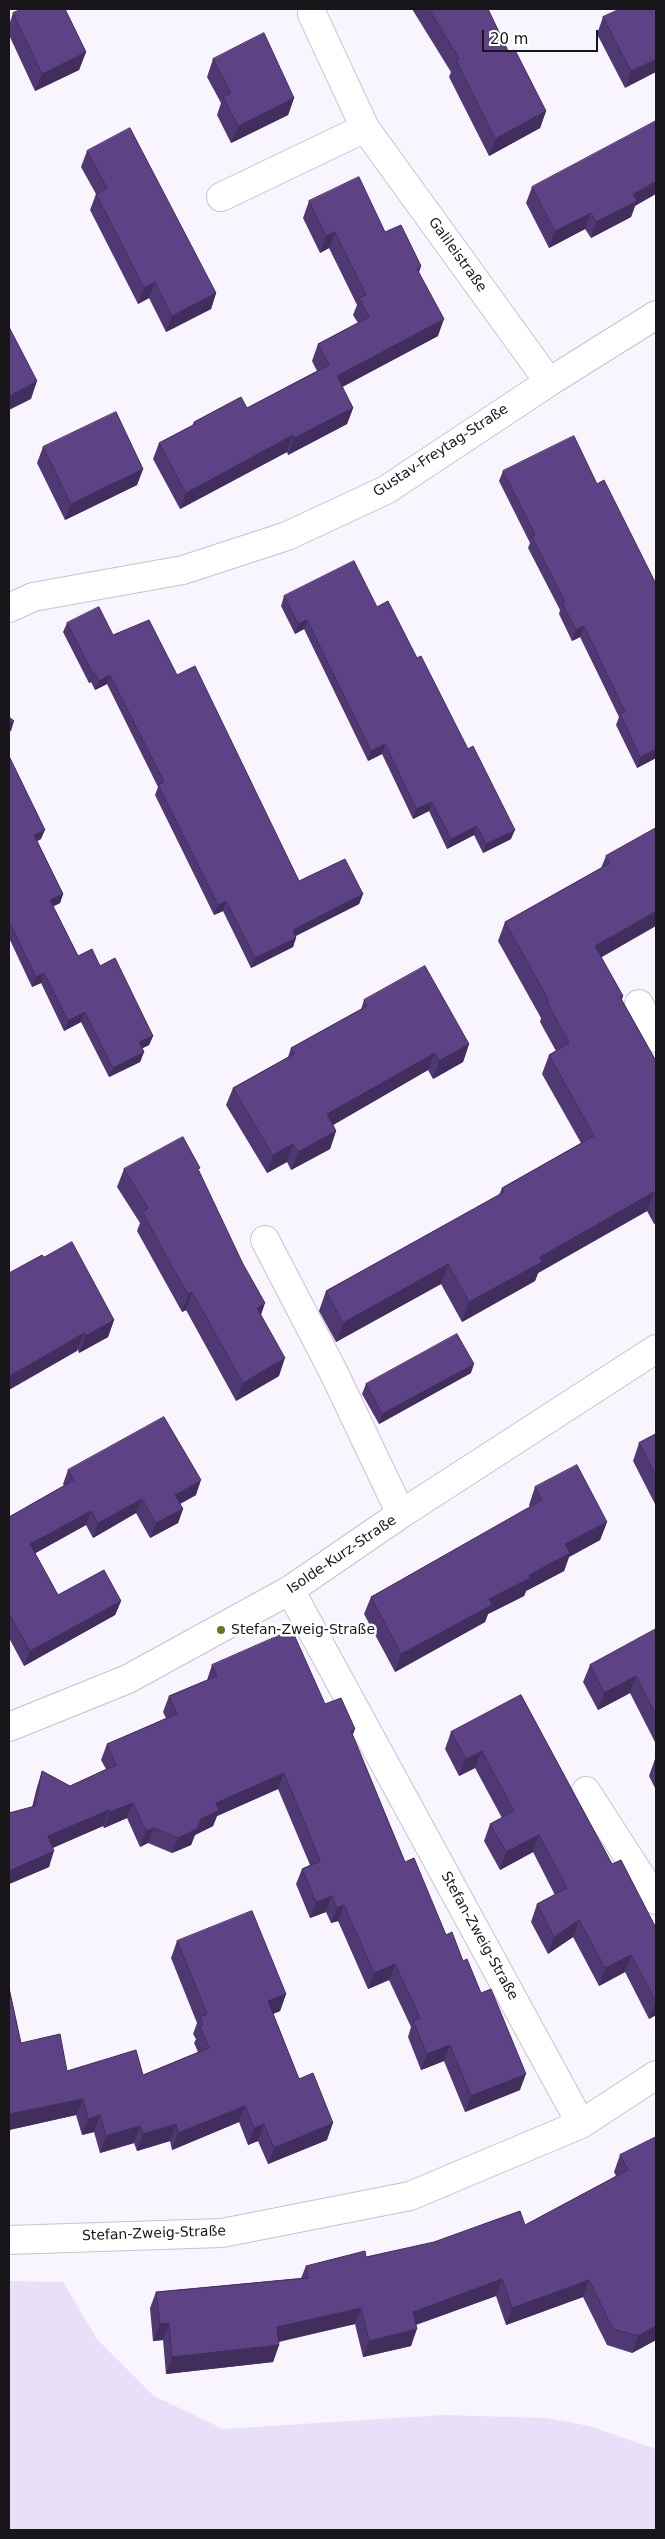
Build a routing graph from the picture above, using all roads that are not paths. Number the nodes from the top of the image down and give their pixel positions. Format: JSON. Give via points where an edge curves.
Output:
{"nodes":[{"id":1,"x":312,"y":14,"type":"dead end"},
{"id":2,"x":365,"y":128,"type":"junction"},
{"id":3,"x":221,"y":197,"type":"dead end"},
{"id":4,"x":656,"y":315,"type":"edge"},
{"id":5,"x":549,"y":382,"type":"junction"},
{"id":6,"x":9,"y":608,"type":"edge"},
{"id":7,"x":638,"y":1004,"type":"dead end"},
{"id":8,"x":656,"y":1038,"type":"edge"},
{"id":9,"x":265,"y":1240,"type":"dead end"},
{"id":10,"x":656,"y":1349,"type":"edge"},
{"id":11,"x":401,"y":1514,"type":"junction"},
{"id":12,"x":290,"y":1590,"type":"junction"},
{"id":13,"x":12,"y":1719,"type":"edge"},
{"id":14,"x":586,"y":1791,"type":"dead end"},
{"id":15,"x":656,"y":1900,"type":"edge"},
{"id":16,"x":656,"y":2075,"type":"edge"},
{"id":17,"x":581,"y":2124,"type":"junction"},
{"id":18,"x":9,"y":2240,"type":"edge"}],
"edges":[{"from":1,"to":2,"type":"street","name":"Galileistraße"},
{"from":2,"to":3,"type":"street"},
{"from":2,"to":5,"type":"street","name":"Galileistraße"},
{"from":4,"to":5,"type":"street","name":"Gustav-Freytag-Straße"},
{"from":5,"to":6,"type":"street","name":"Gustav-Freytag-Straße","via":[[386,490],[287,536],[183,570],[33,597]]},
{"from":7,"to":8,"type":"street"},
{"from":9,"to":11,"type":"street"},
{"from":10,"to":11,"type":"street","name":"Isolde-Kurz-Straße"},
{"from":11,"to":12,"type":"street","name":"Isolde-Kurz-Straße"},
{"from":12,"to":13,"type":"street","name":"Isolde-Kurz-Straße","via":[[128,1679]]},
{"from":12,"to":17,"type":"street","name":"Stefan-Zweig-Straße"},
{"from":14,"to":15,"type":"street"},
{"from":16,"to":17,"type":"street","name":"Stefan-Zweig-Straße"},
{"from":17,"to":18,"type":"street","name":"Stefan-Zweig-Straße","via":[[410,2196],[222,2233]]}]}
